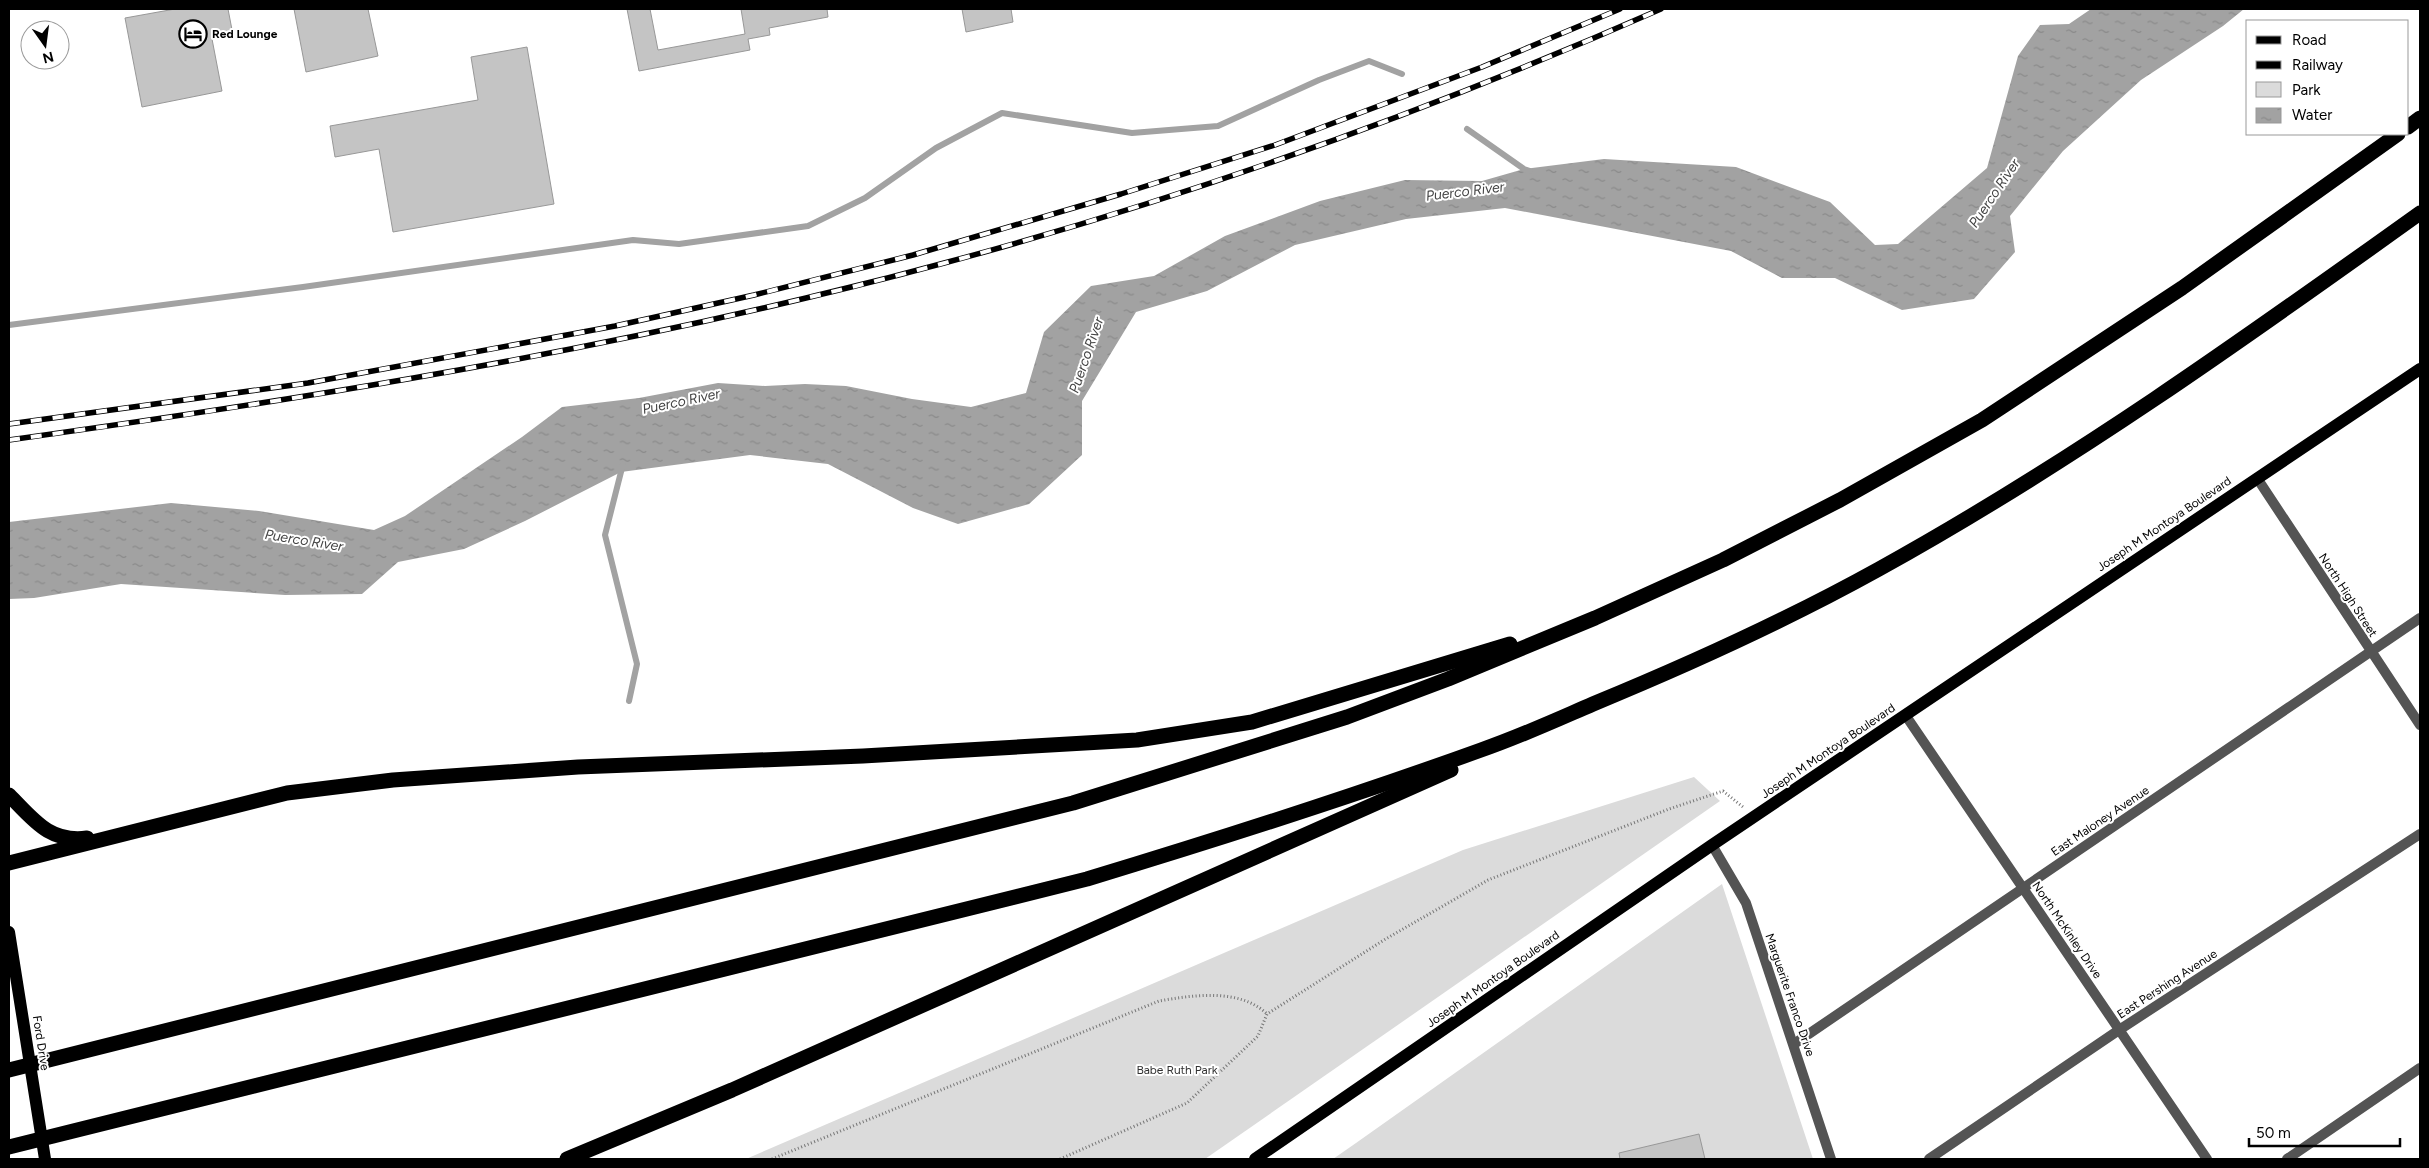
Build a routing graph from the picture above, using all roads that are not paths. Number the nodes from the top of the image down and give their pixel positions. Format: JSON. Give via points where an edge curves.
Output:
{"nodes":[{"id":1,"x":2420,"y":118,"type":"edge"},
{"id":2,"x":2409,"y":126,"type":"edge"},
{"id":3,"x":2397,"y":135,"type":"edge"},
{"id":4,"x":2420,"y":213,"type":"edge"},
{"id":5,"x":2420,"y":369,"type":"edge"},
{"id":6,"x":2257,"y":478,"type":"junction"},
{"id":7,"x":1595,"y":618,"type":"junction"},
{"id":8,"x":2420,"y":618,"type":"edge"},
{"id":9,"x":2370,"y":652,"type":"junction"},
{"id":10,"x":1666,"y":674,"type":"junction"},
{"id":11,"x":1906,"y":716,"type":"junction"},
{"id":12,"x":2420,"y":725,"type":"edge"},
{"id":13,"x":9,"y":795,"type":"edge"},
{"id":14,"x":136,"y":833,"type":"junction"},
{"id":15,"x":2420,"y":834,"type":"edge"},
{"id":16,"x":1712,"y":845,"type":"junction"},
{"id":17,"x":9,"y":863,"type":"edge"},
{"id":18,"x":2024,"y":888,"type":"junction"},
{"id":19,"x":9,"y":932,"type":"edge"},
{"id":20,"x":2119,"y":1030,"type":"junction"},
{"id":21,"x":1794,"y":1044,"type":"junction"},
{"id":22,"x":2420,"y":1068,"type":"edge"},
{"id":23,"x":9,"y":1070,"type":"edge"},
{"id":24,"x":9,"y":1147,"type":"edge"},
{"id":25,"x":45,"y":1159,"type":"edge"},
{"id":26,"x":567,"y":1159,"type":"edge"},
{"id":27,"x":1255,"y":1159,"type":"edge"},
{"id":28,"x":1831,"y":1159,"type":"edge"},
{"id":29,"x":1929,"y":1159,"type":"edge"},
{"id":30,"x":2207,"y":1159,"type":"edge"},
{"id":31,"x":2287,"y":1159,"type":"edge"}],
"edges":[{"from":1,"to":2,"type":"highway"},
{"from":3,"to":7,"type":"highway","via":[[2182,288],[1982,420],[1840,500],[1723,560]]},
{"from":4,"to":10,"type":"highway","via":[[2133,415],[1995,503],[1876,571]]},
{"from":5,"to":6,"type":"main road","name":"Joseph M Montoya Boulevard"},
{"from":6,"to":9,"type":"street","name":"North High Street"},
{"from":6,"to":11,"type":"main road","name":"Joseph M Montoya Boulevard"},
{"from":7,"to":14,"type":"highway","via":[[1252,722],[1137,740],[863,756],[578,767],[393,780],[287,793]]},
{"from":7,"to":23,"type":"highway","via":[[1347,717],[1073,803]]},
{"from":8,"to":9,"type":"street","name":"East Maloney Avenue"},
{"from":9,"to":12,"type":"street","name":"North High Street"},
{"from":9,"to":18,"type":"street","name":"East Maloney Avenue"},
{"from":10,"to":24,"type":"highway","via":[[1485,749],[1087,879]]},
{"from":10,"to":26,"type":"highway","via":[[732,1090]]},
{"from":11,"to":16,"type":"main road","name":"Joseph M Montoya Boulevard"},
{"from":11,"to":18,"type":"street","name":"North McKinley Drive"},
{"from":13,"to":14,"type":"highway","via":[[46,831],[74,840]]},
{"from":14,"to":17,"type":"highway"},
{"from":15,"to":20,"type":"street","name":"East Pershing Avenue"},
{"from":16,"to":21,"type":"street","name":"Marguerite Franco Drive","via":[[1746,902]]},
{"from":16,"to":27,"type":"main road","name":"Joseph M Montoya Boulevard"},
{"from":18,"to":20,"type":"street","name":"North McKinley Drive"},
{"from":18,"to":21,"type":"street","name":"East Maloney Avenue"},
{"from":19,"to":25,"type":"main road","name":"Ford Drive"},
{"from":20,"to":29,"type":"street","name":"East Pershing Avenue"},
{"from":20,"to":30,"type":"street","name":"North McKinley Drive"},
{"from":21,"to":28,"type":"street","name":"Marguerite Franco Drive"},
{"from":22,"to":31,"type":"street"}]}
